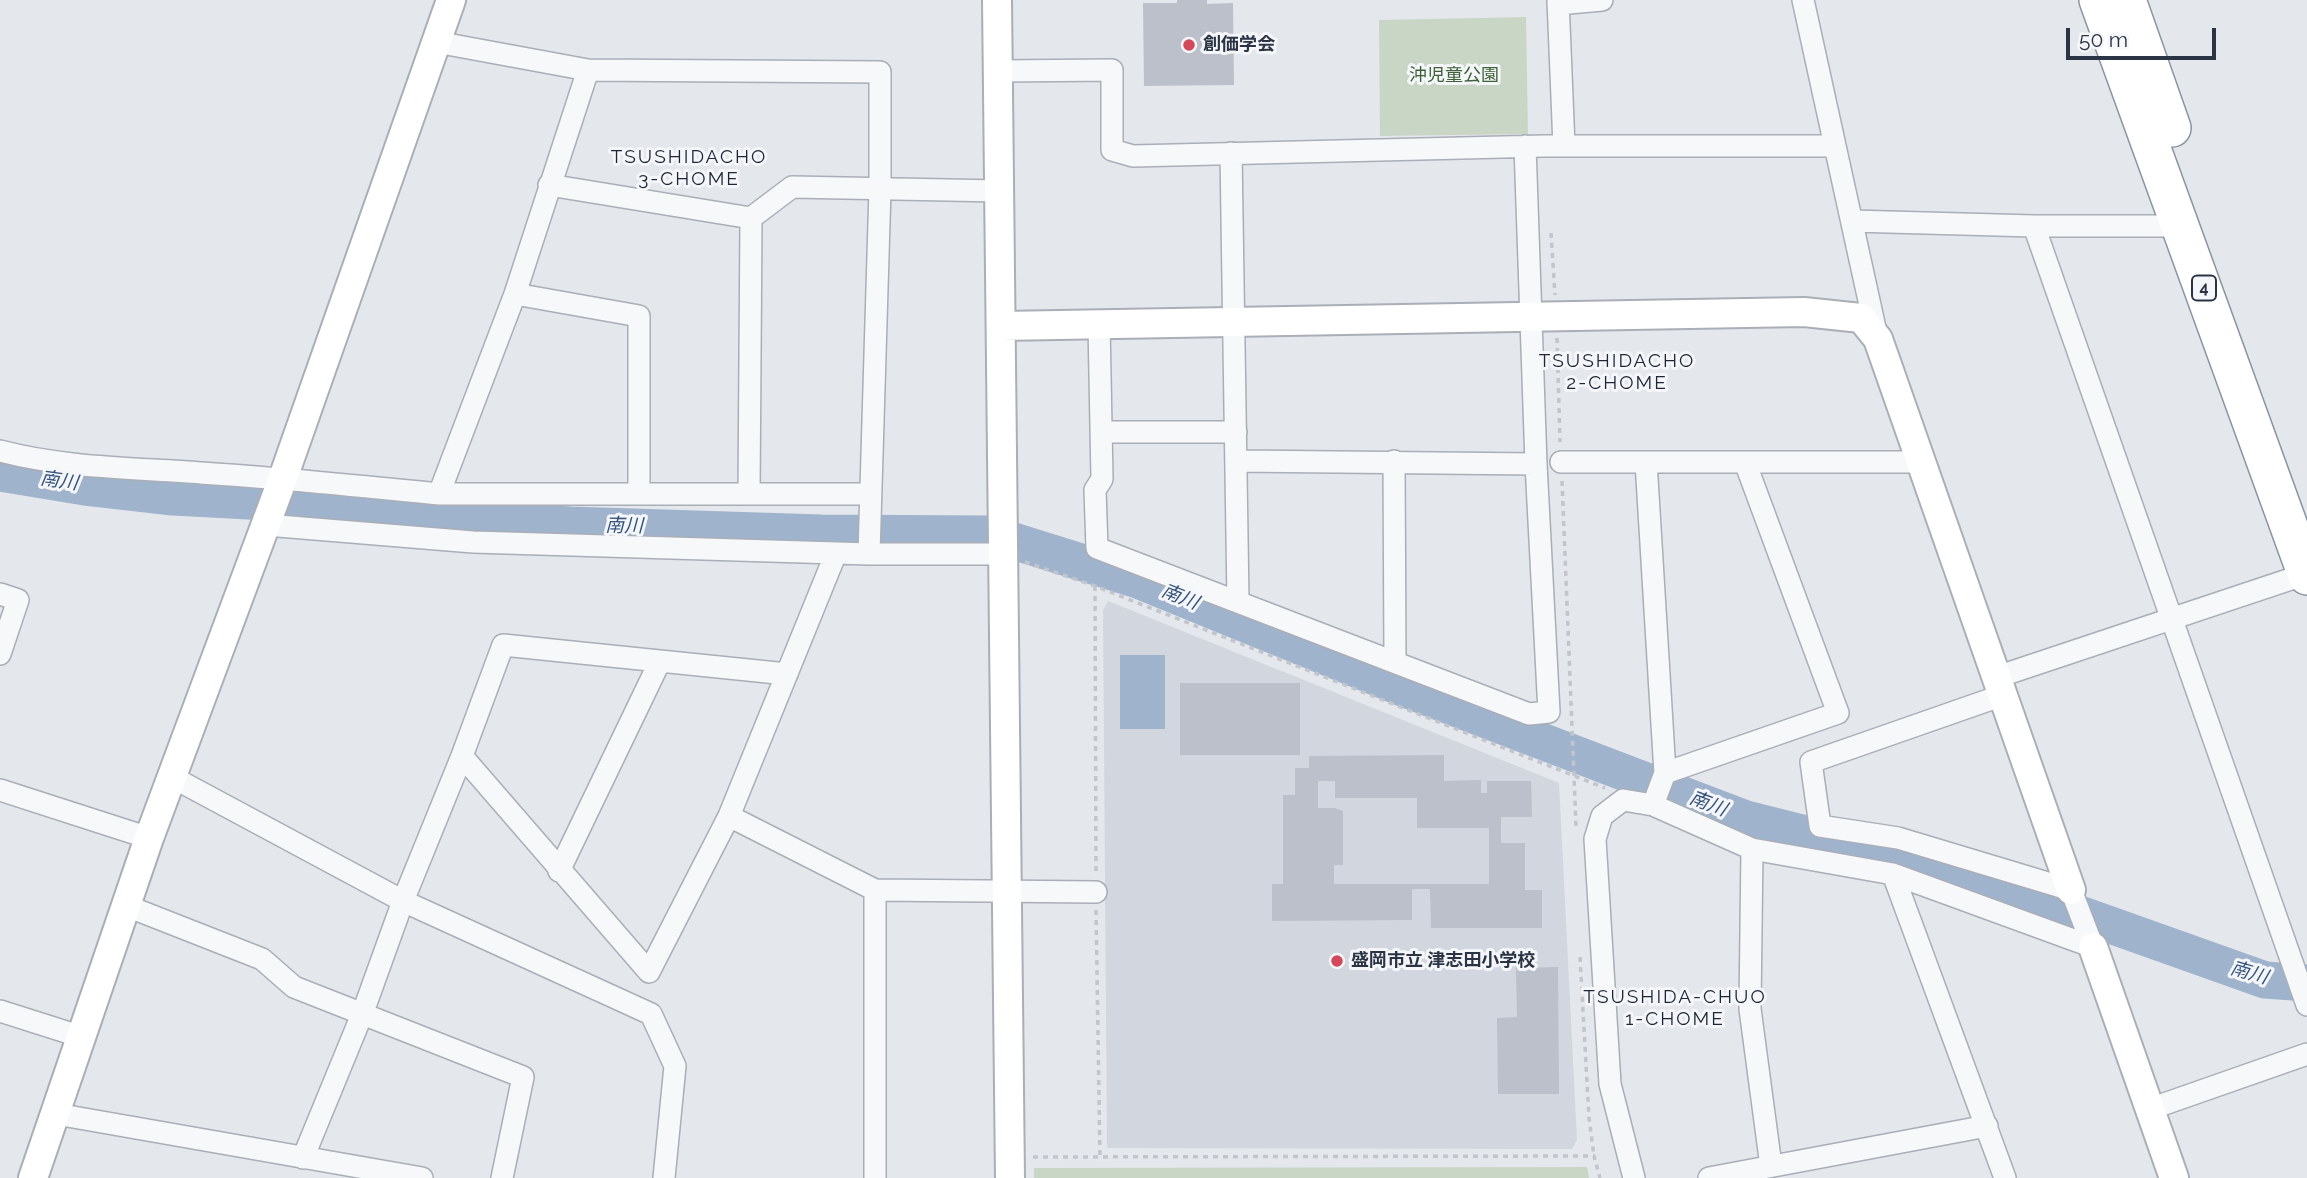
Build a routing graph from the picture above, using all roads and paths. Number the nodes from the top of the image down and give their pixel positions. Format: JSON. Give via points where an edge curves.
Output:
{"nodes":[{"id":1,"x":451,"y":0,"type":"edge"},
{"id":2,"x":997,"y":0,"type":"edge"},
{"id":3,"x":1602,"y":0,"type":"edge"},
{"id":4,"x":1803,"y":0,"type":"edge"},
{"id":5,"x":2098,"y":0,"type":"edge"},
{"id":6,"x":2127,"y":0,"type":"edge"},
{"id":7,"x":1558,"y":2,"type":"edge"},
{"id":8,"x":436,"y":42,"type":"junction"},
{"id":9,"x":588,"y":70,"type":"junction"},
{"id":10,"x":999,"y":71,"type":"junction"},
{"id":11,"x":1525,"y":146,"type":"junction"},
{"id":12,"x":1564,"y":146,"type":"junction"},
{"id":13,"x":1835,"y":146,"type":"junction"},
{"id":14,"x":1231,"y":153,"type":"junction"},
{"id":15,"x":549,"y":185,"type":"junction"},
{"id":16,"x":880,"y":189,"type":"junction"},
{"id":17,"x":1000,"y":191,"type":"junction"},
{"id":18,"x":751,"y":218,"type":"junction"},
{"id":19,"x":1852,"y":221,"type":"junction"},
{"id":20,"x":2034,"y":226,"type":"junction"},
{"id":21,"x":2182,"y":226,"type":"junction"},
{"id":22,"x":515,"y":294,"type":"junction"},
{"id":23,"x":1544,"y":318,"type":"junction"},
{"id":24,"x":1235,"y":322,"type":"junction"},
{"id":25,"x":1099,"y":324,"type":"junction"},
{"id":26,"x":1001,"y":326,"type":"junction"},
{"id":27,"x":1878,"y":339,"type":"junction"},
{"id":28,"x":1101,"y":432,"type":"junction"},
{"id":29,"x":1236,"y":432,"type":"junction"},
{"id":30,"x":0,"y":451,"type":"edge"},
{"id":31,"x":1237,"y":461,"type":"junction"},
{"id":32,"x":1394,"y":461,"type":"junction"},
{"id":33,"x":1561,"y":462,"type":"junction"},
{"id":34,"x":1646,"y":462,"type":"junction"},
{"id":35,"x":1745,"y":462,"type":"junction"},
{"id":36,"x":1921,"y":462,"type":"junction"},
{"id":37,"x":1536,"y":464,"type":"junction"},
{"id":38,"x":283,"y":478,"type":"junction"},
{"id":39,"x":439,"y":494,"type":"junction"},
{"id":40,"x":639,"y":494,"type":"junction"},
{"id":41,"x":749,"y":494,"type":"junction"},
{"id":42,"x":869,"y":494,"type":"junction"},
{"id":43,"x":2307,"y":505,"type":"edge"},
{"id":44,"x":266,"y":525,"type":"junction"},
{"id":45,"x":836,"y":553,"type":"junction"},
{"id":46,"x":869,"y":554,"type":"junction"},
{"id":47,"x":1003,"y":554,"type":"junction"},
{"id":48,"x":2307,"y":575,"type":"edge"},
{"id":49,"x":0,"y":594,"type":"edge"},
{"id":50,"x":1238,"y":601,"type":"junction"},
{"id":51,"x":2172,"y":619,"type":"junction"},
{"id":52,"x":0,"y":654,"type":"edge"},
{"id":53,"x":660,"y":662,"type":"junction"},
{"id":54,"x":1395,"y":662,"type":"junction"},
{"id":55,"x":787,"y":674,"type":"junction"},
{"id":56,"x":2000,"y":686,"type":"junction"},
{"id":57,"x":1810,"y":723,"type":"junction"},
{"id":58,"x":462,"y":756,"type":"junction"},
{"id":59,"x":1811,"y":762,"type":"junction"},
{"id":60,"x":1575,"y":776,"type":"junction"},
{"id":61,"x":1664,"y":776,"type":"junction"},
{"id":62,"x":172,"y":777,"type":"junction"},
{"id":63,"x":0,"y":790,"type":"edge"},
{"id":64,"x":1623,"y":800,"type":"junction"},
{"id":65,"x":1654,"y":803,"type":"junction"},
{"id":66,"x":729,"y":816,"type":"junction"},
{"id":67,"x":149,"y":838,"type":"junction"},
{"id":68,"x":1752,"y":849,"type":"junction"},
{"id":69,"x":559,"y":871,"type":"junction"},
{"id":70,"x":1893,"y":874,"type":"junction"},
{"id":71,"x":875,"y":890,"type":"junction"},
{"id":72,"x":1007,"y":890,"type":"junction"},
{"id":73,"x":2071,"y":890,"type":"junction"},
{"id":74,"x":1096,"y":892,"type":"dead end"},
{"id":75,"x":403,"y":901,"type":"junction"},
{"id":76,"x":127,"y":906,"type":"junction"},
{"id":77,"x":2093,"y":947,"type":"junction"},
{"id":78,"x":2305,"y":1000,"type":"edge"},
{"id":79,"x":0,"y":1011,"type":"edge"},
{"id":80,"x":363,"y":1012,"type":"junction"},
{"id":81,"x":82,"y":1037,"type":"junction"},
{"id":82,"x":2307,"y":1054,"type":"edge"},
{"id":83,"x":2150,"y":1109,"type":"junction"},
{"id":84,"x":56,"y":1114,"type":"junction"},
{"id":85,"x":1987,"y":1126,"type":"junction"},
{"id":86,"x":303,"y":1158,"type":"junction"},
{"id":87,"x":1771,"y":1166,"type":"junction"},
{"id":88,"x":1009,"y":1167,"type":"edge"},
{"id":89,"x":33,"y":1178,"type":"edge"},
{"id":90,"x":422,"y":1178,"type":"edge"},
{"id":91,"x":502,"y":1178,"type":"edge"},
{"id":92,"x":664,"y":1178,"type":"edge"},
{"id":93,"x":875,"y":1178,"type":"edge"},
{"id":94,"x":1600,"y":1178,"type":"edge"},
{"id":95,"x":1634,"y":1178,"type":"edge"},
{"id":96,"x":1709,"y":1178,"type":"edge"},
{"id":97,"x":2005,"y":1178,"type":"edge"},
{"id":98,"x":2174,"y":1178,"type":"edge"}],
"edges":[{"from":1,"to":8,"type":"street"},
{"from":2,"to":10,"type":"street"},
{"from":3,"to":7,"type":"street"},
{"from":4,"to":13,"type":"street"},
{"from":5,"to":21,"type":"highway","number":"4"},
{"from":6,"to":43,"type":"highway","number":"4"},
{"from":7,"to":12,"type":"street"},
{"from":8,"to":9,"type":"street"},
{"from":8,"to":38,"type":"street"},
{"from":9,"to":15,"type":"street"},
{"from":9,"to":16,"type":"street","via":[[880,72]]},
{"from":10,"to":14,"type":"street","via":[[1112,70],[1112,150],[1133,156]]},
{"from":10,"to":17,"type":"street"},
{"from":11,"to":12,"type":"street"},
{"from":11,"to":14,"type":"street"},
{"from":11,"to":23,"type":"street"},
{"from":12,"to":13,"type":"street"},
{"from":13,"to":19,"type":"street"},
{"from":14,"to":24,"type":"street"},
{"from":15,"to":18,"type":"street"},
{"from":15,"to":22,"type":"street"},
{"from":16,"to":17,"type":"street"},
{"from":16,"to":18,"type":"street","via":[[792,187]]},
{"from":16,"to":42,"type":"street"},
{"from":17,"to":26,"type":"street"},
{"from":18,"to":41,"type":"street"},
{"from":19,"to":20,"type":"street"},
{"from":19,"to":27,"type":"street"},
{"from":20,"to":21,"type":"street"},
{"from":20,"to":51,"type":"street"},
{"from":21,"to":48,"type":"highway","number":"4"},
{"from":22,"to":39,"type":"street"},
{"from":22,"to":40,"type":"street","via":[[639,316]]},
{"from":23,"to":24,"type":"street"},
{"from":23,"to":27,"type":"street","via":[[1804,312],[1861,318]]},
{"from":23,"to":33,"type":"path"},
{"from":23,"to":37,"type":"street"},
{"from":24,"to":25,"type":"street"},
{"from":24,"to":29,"type":"street"},
{"from":25,"to":26,"type":"street"},
{"from":25,"to":28,"type":"street"},
{"from":26,"to":47,"type":"street"},
{"from":27,"to":36,"type":"street"},
{"from":28,"to":29,"type":"street"},
{"from":28,"to":50,"type":"street","via":[[1097,548]]},
{"from":29,"to":31,"type":"street"},
{"from":30,"to":38,"type":"street","via":[[104,466]]},
{"from":31,"to":32,"type":"street"},
{"from":31,"to":50,"type":"street"},
{"from":32,"to":37,"type":"street"},
{"from":32,"to":54,"type":"street"},
{"from":33,"to":34,"type":"street"},
{"from":33,"to":60,"type":"path"},
{"from":34,"to":35,"type":"street"},
{"from":34,"to":61,"type":"street"},
{"from":35,"to":36,"type":"street"},
{"from":35,"to":57,"type":"street","via":[[1838,713]]},
{"from":36,"to":56,"type":"street"},
{"from":37,"to":54,"type":"street","via":[[1549,712],[1529,715]]},
{"from":38,"to":39,"type":"street"},
{"from":38,"to":44,"type":"street"},
{"from":39,"to":40,"type":"street"},
{"from":40,"to":41,"type":"street"},
{"from":41,"to":42,"type":"street"},
{"from":42,"to":46,"type":"street"},
{"from":44,"to":45,"type":"street","via":[[473,542]]},
{"from":44,"to":62,"type":"street"},
{"from":45,"to":46,"type":"street"},
{"from":45,"to":55,"type":"street"},
{"from":46,"to":47,"type":"street"},
{"from":47,"to":60,"type":"path"},
{"from":47,"to":72,"type":"street"},
{"from":48,"to":51,"type":"street"},
{"from":49,"to":52,"type":"street","via":[[18,600]]},
{"from":50,"to":54,"type":"street"},
{"from":51,"to":56,"type":"street"},
{"from":51,"to":78,"type":"street"},
{"from":53,"to":55,"type":"street"},
{"from":53,"to":58,"type":"street","via":[[503,645]]},
{"from":53,"to":69,"type":"street"},
{"from":55,"to":66,"type":"street"},
{"from":56,"to":59,"type":"street"},
{"from":56,"to":73,"type":"street"},
{"from":57,"to":59,"type":"street"},
{"from":57,"to":61,"type":"street"},
{"from":58,"to":69,"type":"street"},
{"from":58,"to":75,"type":"street"},
{"from":59,"to":73,"type":"street","via":[[1820,826],[1898,838]]},
{"from":60,"to":64,"type":"path"},
{"from":61,"to":65,"type":"street"},
{"from":62,"to":67,"type":"street"},
{"from":62,"to":75,"type":"street"},
{"from":63,"to":67,"type":"street"},
{"from":64,"to":65,"type":"street"},
{"from":64,"to":95,"type":"street","via":[[1602,816],[1595,839],[1610,1084]]},
{"from":65,"to":68,"type":"street"},
{"from":66,"to":69,"type":"street","via":[[649,972]]},
{"from":66,"to":71,"type":"street"},
{"from":67,"to":76,"type":"street"},
{"from":68,"to":70,"type":"street"},
{"from":68,"to":87,"type":"street","via":[[1750,1009]]},
{"from":70,"to":77,"type":"street"},
{"from":70,"to":85,"type":"street"},
{"from":71,"to":72,"type":"street"},
{"from":71,"to":93,"type":"street"},
{"from":72,"to":74,"type":"street"},
{"from":72,"to":88,"type":"street"},
{"from":73,"to":77,"type":"street"},
{"from":75,"to":80,"type":"street"},
{"from":75,"to":92,"type":"street","via":[[651,1014],[675,1066]]},
{"from":76,"to":80,"type":"street","via":[[262,960],[294,987]]},
{"from":76,"to":81,"type":"street"},
{"from":77,"to":83,"type":"street"},
{"from":79,"to":81,"type":"street"},
{"from":80,"to":86,"type":"street"},
{"from":80,"to":91,"type":"street","via":[[523,1077]]},
{"from":81,"to":84,"type":"street"},
{"from":82,"to":83,"type":"street"},
{"from":83,"to":98,"type":"street"},
{"from":84,"to":86,"type":"street"},
{"from":84,"to":89,"type":"street"},
{"from":85,"to":87,"type":"street"},
{"from":85,"to":97,"type":"street"},
{"from":86,"to":90,"type":"street"},
{"from":87,"to":96,"type":"street"},
{"from":88,"to":94,"type":"path","via":[[1100,1158],[1594,1156]]}]}
